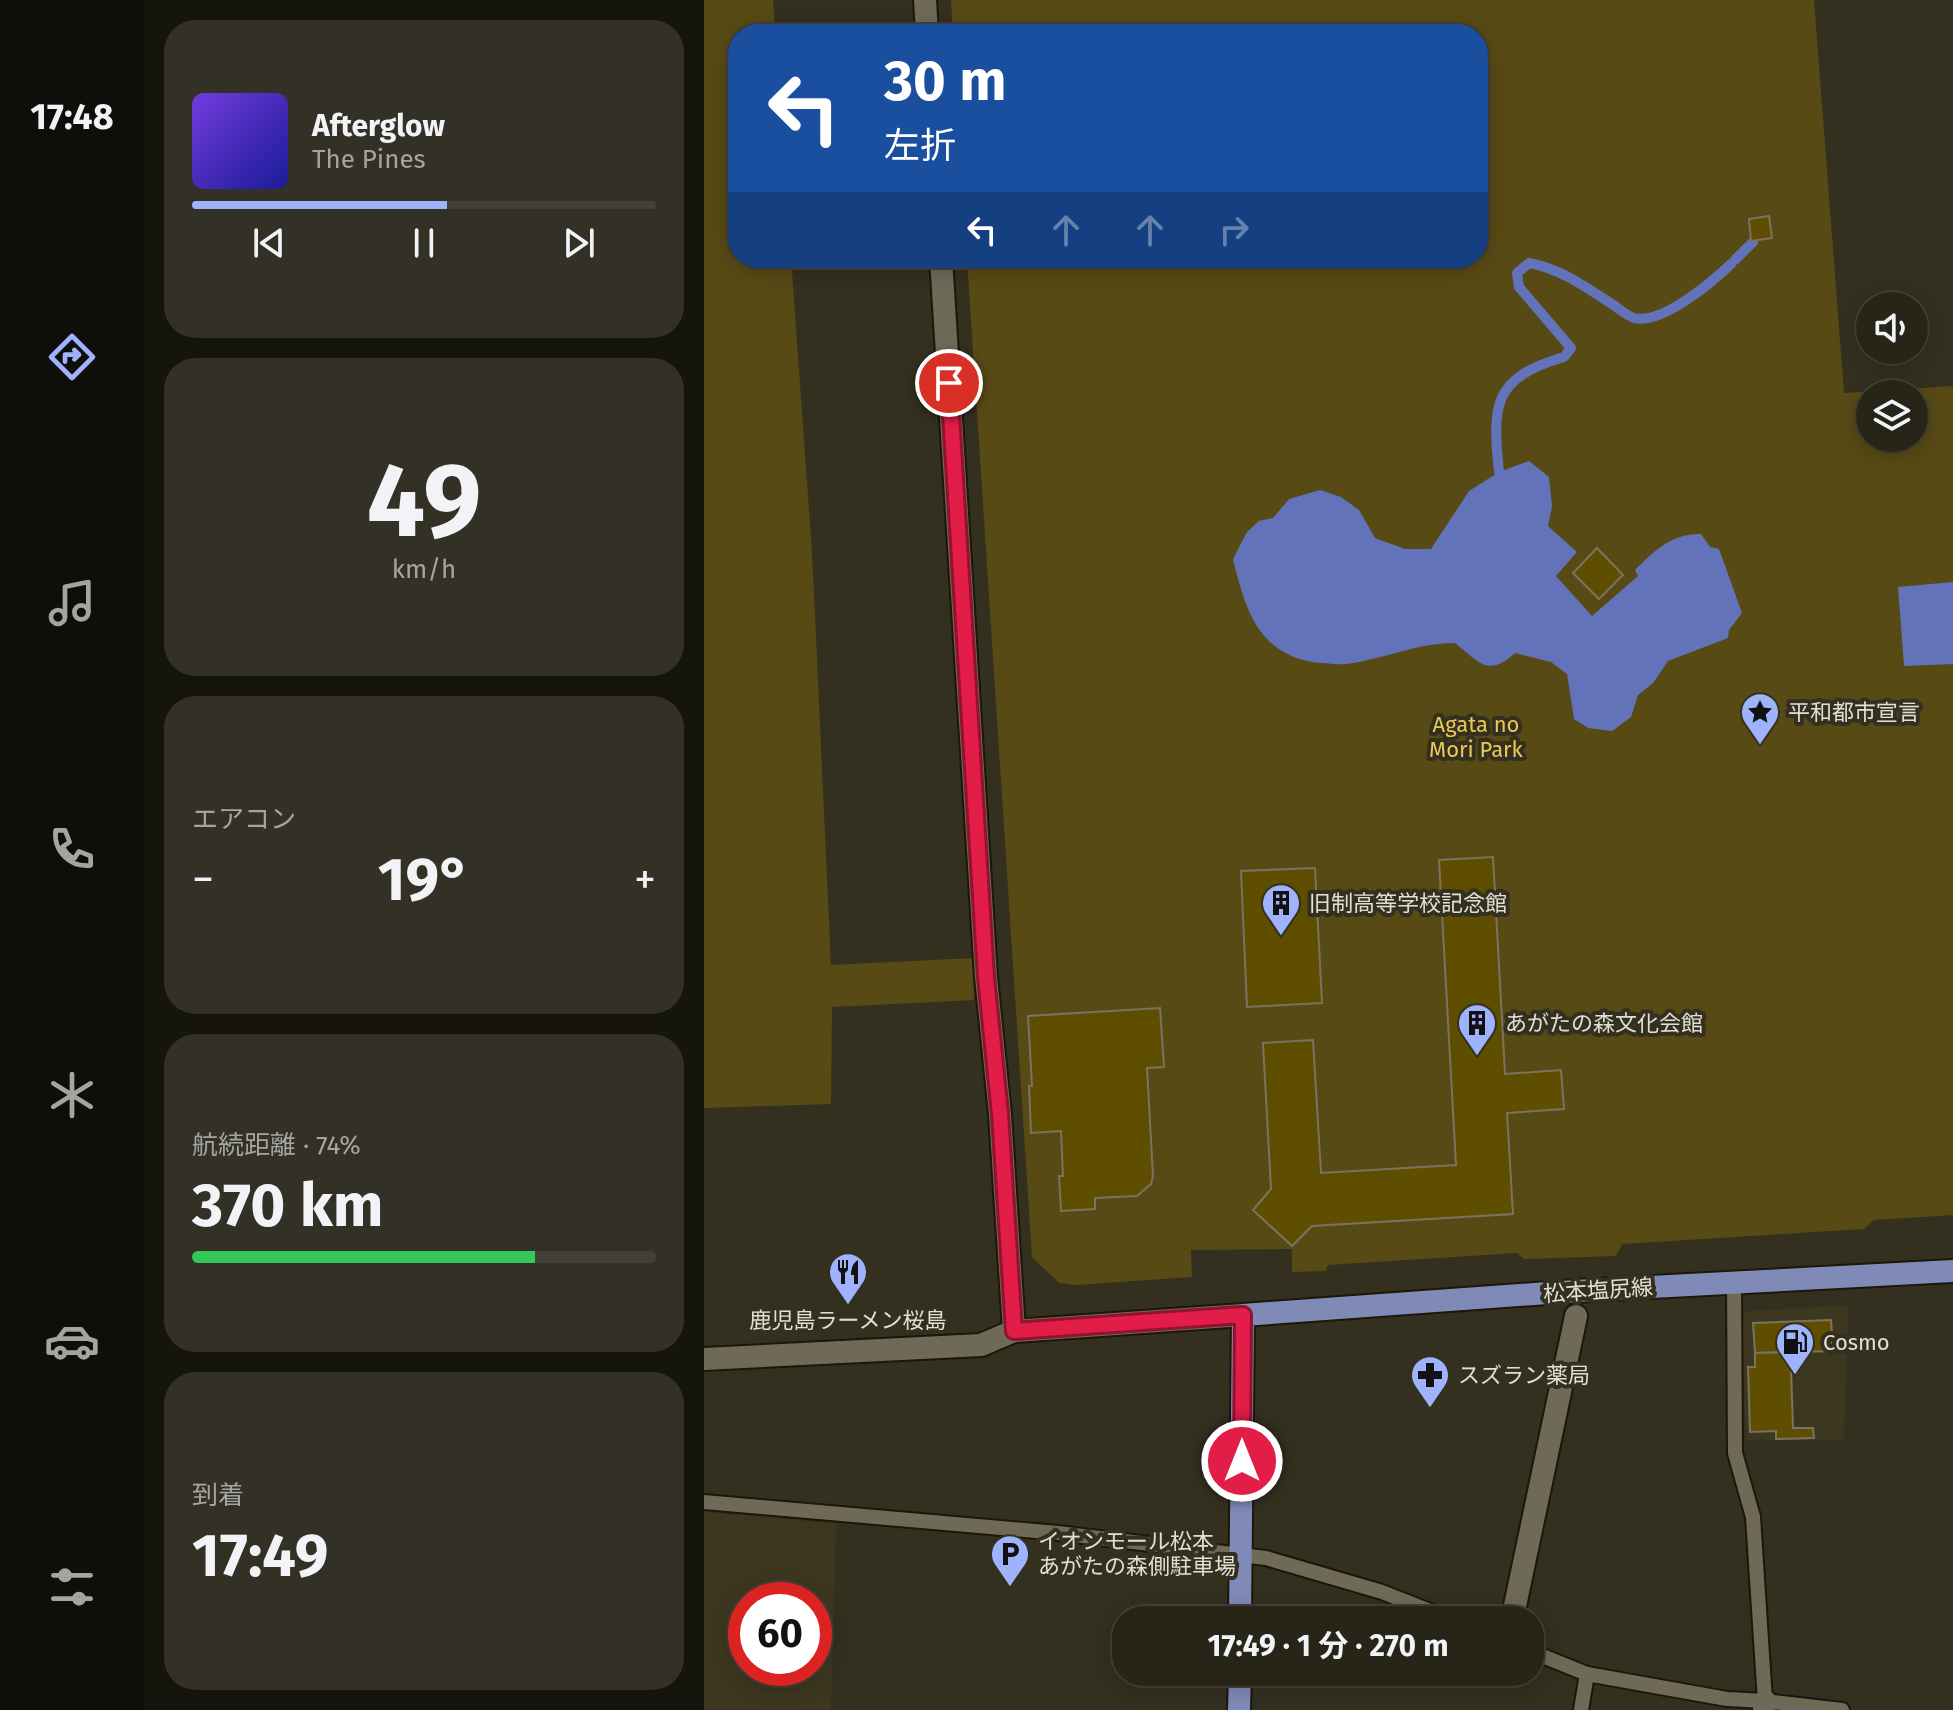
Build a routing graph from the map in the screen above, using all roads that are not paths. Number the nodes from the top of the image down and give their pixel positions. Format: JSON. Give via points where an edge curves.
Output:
{"nodes":[{"id":1,"x":925,"y":0,"type":"edge"},
{"id":2,"x":926,"y":24,"type":"edge"},
{"id":3,"x":942,"y":268,"type":"edge"},
{"id":4,"x":1953,"y":1271,"type":"edge"},
{"id":5,"x":1734,"y":1282,"type":"junction"},
{"id":6,"x":1243,"y":1315,"type":"junction"},
{"id":7,"x":1576,"y":1316,"type":"dead end"},
{"id":8,"x":1014,"y":1331,"type":"junction"},
{"id":9,"x":704,"y":1359,"type":"edge"},
{"id":10,"x":704,"y":1502,"type":"edge"},
{"id":11,"x":1241,"y":1555,"type":"junction"},
{"id":12,"x":1240,"y":1606,"type":"edge"},
{"id":13,"x":1418,"y":1606,"type":"edge"},
{"id":14,"x":1515,"y":1606,"type":"edge"},
{"id":15,"x":1544,"y":1657,"type":"edge"},
{"id":16,"x":1587,"y":1674,"type":"junction"},
{"id":17,"x":1240,"y":1686,"type":"edge"},
{"id":18,"x":1764,"y":1705,"type":"edge"},
{"id":19,"x":1239,"y":1710,"type":"edge"},
{"id":20,"x":1581,"y":1710,"type":"edge"},
{"id":21,"x":1842,"y":1710,"type":"edge"}],
"edges":[{"from":1,"to":2,"type":"street"},
{"from":3,"to":8,"type":"street"},
{"from":4,"to":5,"type":"main road","name":"松本塩尻線"},
{"from":5,"to":6,"type":"main road","name":"松本塩尻線"},
{"from":5,"to":18,"type":"lane","via":[[1735,1453],[1753,1517]]},
{"from":6,"to":8,"type":"street"},
{"from":6,"to":11,"type":"main road"},
{"from":7,"to":14,"type":"street"},
{"from":8,"to":9,"type":"street","via":[[981,1345]]},
{"from":10,"to":11,"type":"lane"},
{"from":11,"to":12,"type":"main road"},
{"from":11,"to":13,"type":"lane","via":[[1266,1558]]},
{"from":15,"to":16,"type":"lane"},
{"from":16,"to":18,"type":"lane"},
{"from":16,"to":20,"type":"lane"},
{"from":17,"to":19,"type":"main road"},
{"from":18,"to":21,"type":"lane"}]}
